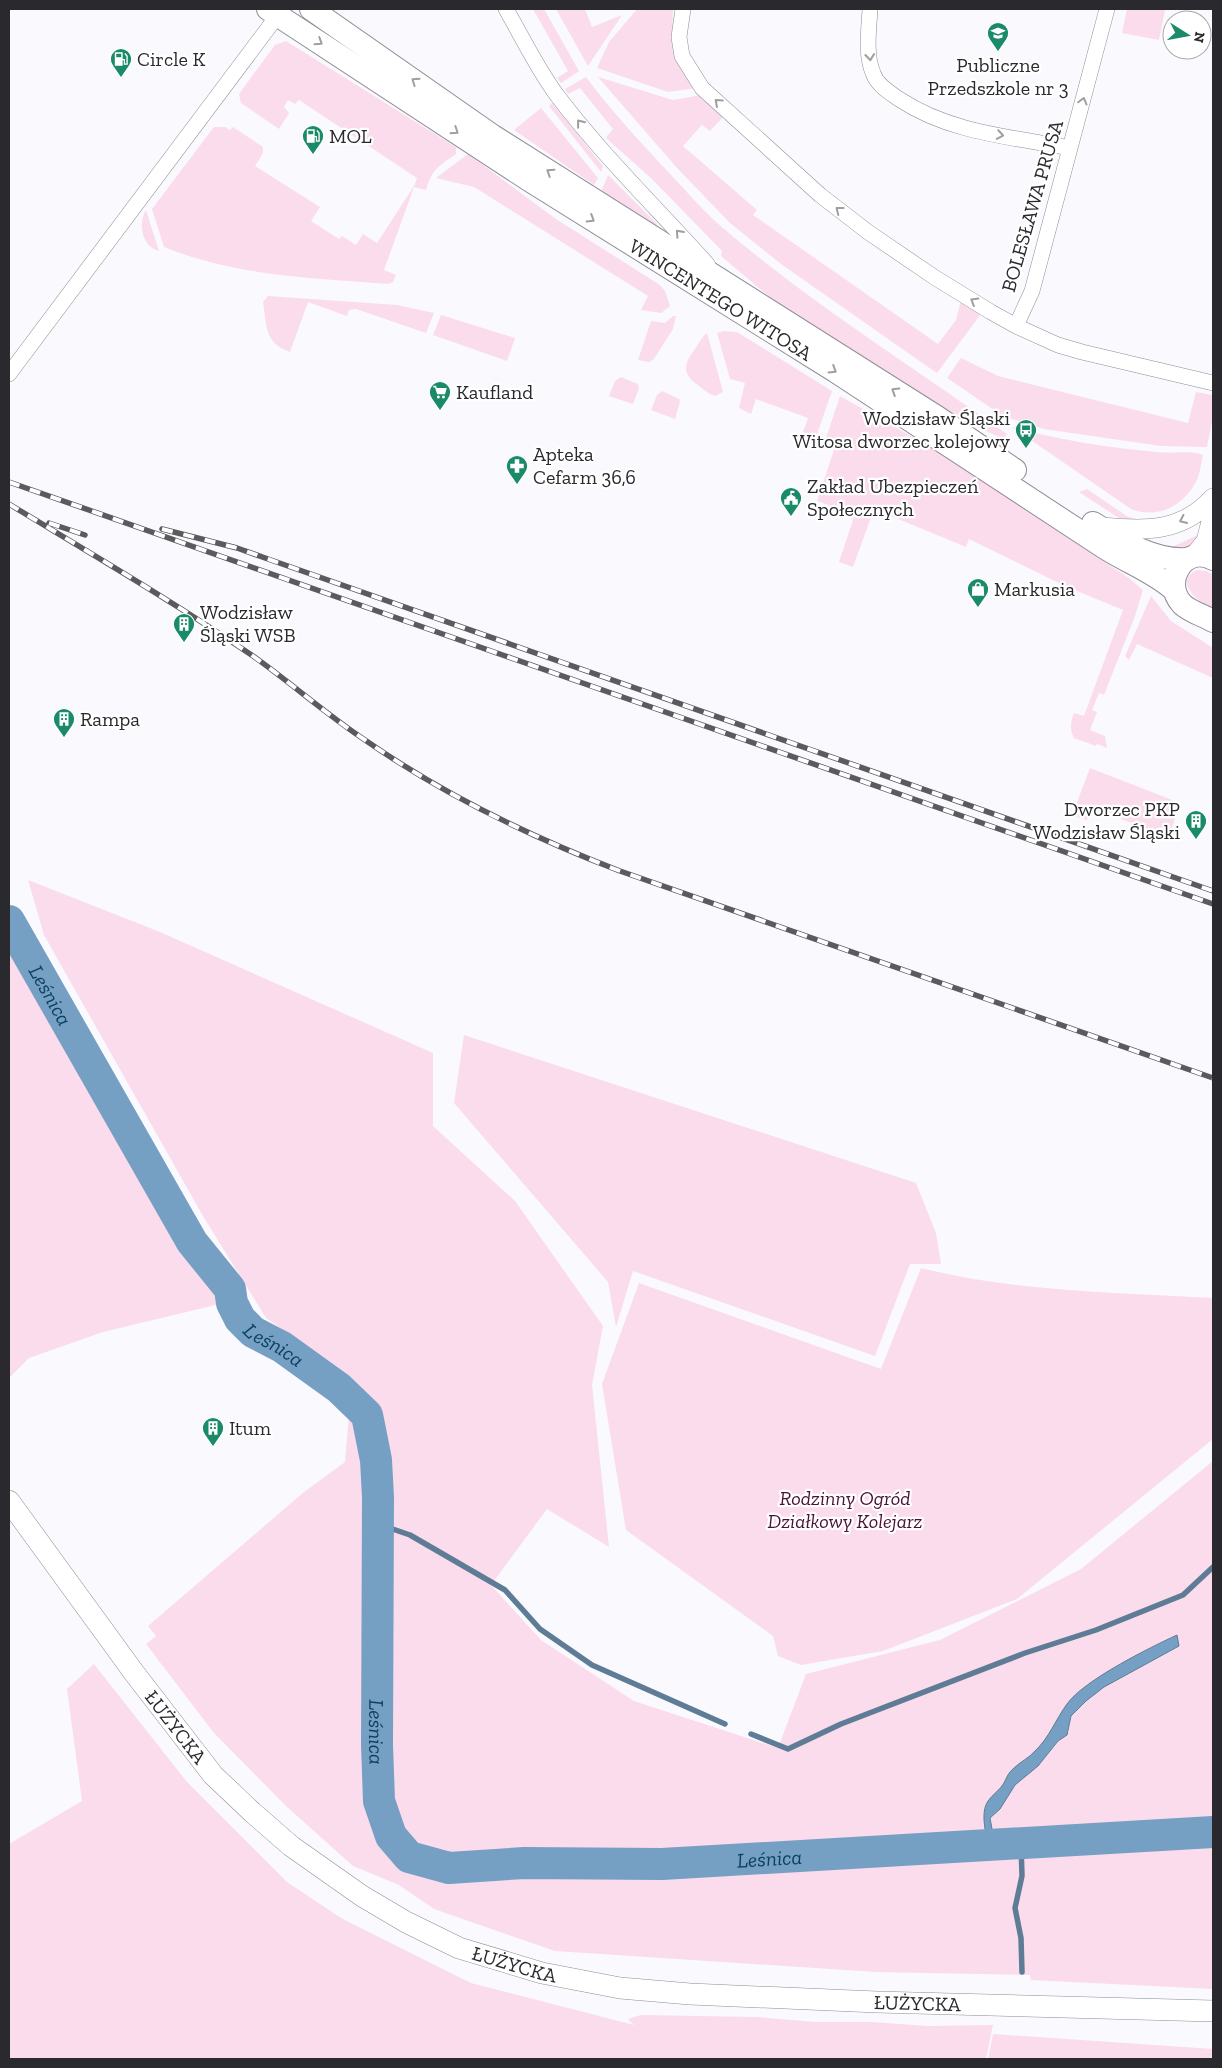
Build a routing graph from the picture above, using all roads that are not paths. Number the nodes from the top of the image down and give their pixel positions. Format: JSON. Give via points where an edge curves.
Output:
{"nodes":[{"id":1,"x":311,"y":9,"type":"edge"},
{"id":2,"x":506,"y":9,"type":"edge"},
{"id":3,"x":683,"y":9,"type":"edge"},
{"id":4,"x":870,"y":9,"type":"edge"},
{"id":5,"x":1107,"y":9,"type":"edge"},
{"id":6,"x":273,"y":12,"type":"edge"},
{"id":7,"x":1070,"y":148,"type":"junction"},
{"id":8,"x":724,"y":282,"type":"junction"},
{"id":9,"x":1016,"y":326,"type":"junction"},
{"id":10,"x":9,"y":374,"type":"edge"},
{"id":11,"x":1213,"y":383,"type":"edge"},
{"id":12,"x":1213,"y":498,"type":"edge"},
{"id":13,"x":1213,"y":514,"type":"edge"},
{"id":14,"x":1100,"y":527,"type":"junction"},
{"id":15,"x":1198,"y":558,"type":"edge"},
{"id":16,"x":1173,"y":589,"type":"junction"},
{"id":17,"x":1213,"y":620,"type":"edge"},
{"id":18,"x":9,"y":1503,"type":"edge"},
{"id":19,"x":1213,"y":2011,"type":"edge"}],
"edges":[{"from":8,"to":1,"type":"main road","name":"WINCENTEGO WITOSA","one_way":true,"via":[[493,136]]},
{"from":8,"to":2,"type":"street","one_way":true,"via":[[611,161],[555,92]]},
{"from":9,"to":3,"type":"street","one_way":true,"via":[[934,277],[868,232],[820,195],[702,88],[682,56],[679,37]]},
{"from":4,"to":7,"type":"street","one_way":true,"via":[[869,48],[873,74],[891,94],[956,126]]},
{"from":7,"to":5,"type":"street","name":"BOLESŁAWA PRUSA","one_way":true},
{"from":6,"to":10,"type":"street"},
{"from":6,"to":16,"type":"main road","name":"WINCENTEGO WITOSA","one_way":true,"via":[[529,180],[835,370],[1105,548]]},
{"from":7,"to":9,"type":"street","name":"BOLESŁAWA PRUSA","via":[[1032,291]]},
{"from":14,"to":8,"type":"main road","name":"WINCENTEGO WITOSA","one_way":true,"via":[[937,417]]},
{"from":9,"to":11,"type":"street","via":[[1082,352]]},
{"from":12,"to":14,"type":"street","one_way":true,"via":[[1196,513],[1169,527],[1146,530]]},
{"from":13,"to":15,"type":"street"},
{"from":14,"to":15,"type":"main road","name":"WINCENTEGO WITOSA","via":[[1140,550],[1166,559]]},
{"from":15,"to":16,"type":"main road","via":[[1176,571]]},
{"from":16,"to":17,"type":"main road","name":"WINCENTEGO WITOSA","via":[[1182,605]]},
{"from":18,"to":19,"type":"main road","name":"ŁUŻYCKA","via":[[214,1775],[252,1812],[307,1857],[362,1896],[459,1948],[542,1973],[620,1988],[690,1994]]}]}
